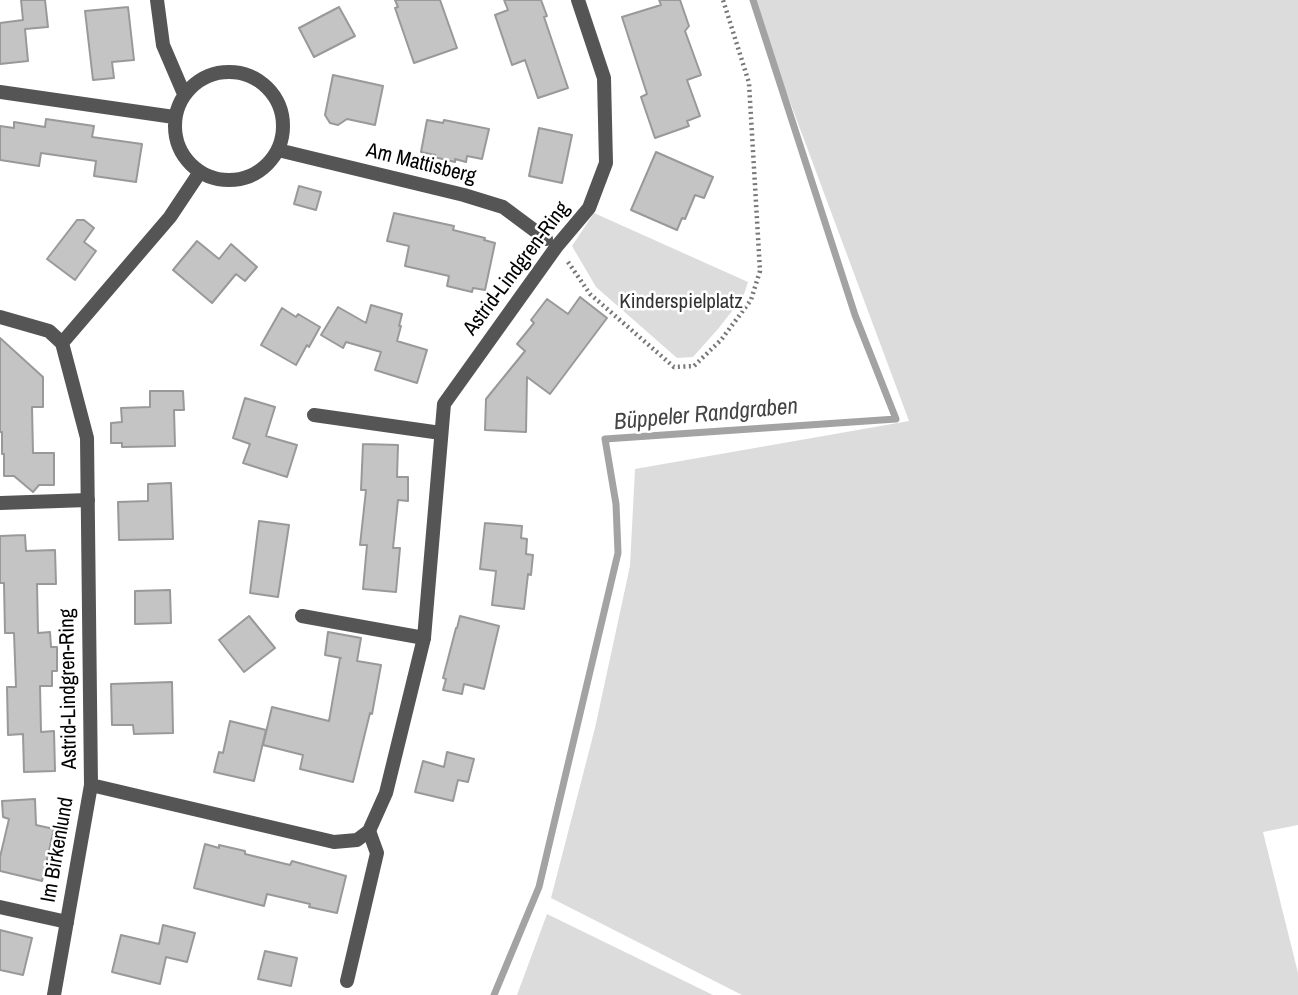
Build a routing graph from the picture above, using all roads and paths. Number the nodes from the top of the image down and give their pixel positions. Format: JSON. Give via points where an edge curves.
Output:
{"nodes":[{"id":1,"x":158,"y":0,"type":"edge"},
{"id":2,"x":578,"y":0,"type":"edge"},
{"id":3,"x":723,"y":0,"type":"edge"},
{"id":4,"x":0,"y":92,"type":"edge"},
{"id":5,"x":184,"y":94,"type":"junction"},
{"id":6,"x":174,"y":117,"type":"junction"},
{"id":7,"x":278,"y":150,"type":"junction"},
{"id":8,"x":200,"y":172,"type":"junction"},
{"id":9,"x":551,"y":243,"type":"junction"},
{"id":10,"x":0,"y":317,"type":"edge"},
{"id":11,"x":62,"y":344,"type":"junction"},
{"id":12,"x":314,"y":415,"type":"dead end"},
{"id":13,"x":441,"y":433,"type":"junction"},
{"id":14,"x":88,"y":500,"type":"junction"},
{"id":15,"x":0,"y":503,"type":"edge"},
{"id":16,"x":302,"y":616,"type":"dead end"},
{"id":17,"x":424,"y":638,"type":"junction"},
{"id":18,"x":91,"y":785,"type":"junction"},
{"id":19,"x":369,"y":831,"type":"junction"},
{"id":20,"x":0,"y":907,"type":"edge"},
{"id":21,"x":67,"y":922,"type":"junction"},
{"id":22,"x":347,"y":981,"type":"dead end"},
{"id":23,"x":54,"y":995,"type":"edge"}],
"edges":[{"from":1,"to":5,"type":"street","via":[[163,45]]},
{"from":2,"to":9,"type":"street","name":"Astrid-Lindgren-Ring","via":[[604,78],[607,163],[589,208]]},
{"from":3,"to":9,"type":"path","via":[[749,83],[760,271],[751,300],[694,366],[674,367],[590,294]]},
{"from":4,"to":6,"type":"street"},
{"from":5,"to":6,"type":"street"},
{"from":5,"to":7,"type":"street","via":[[205,76],[231,71],[257,79],[276,98],[283,124]]},
{"from":6,"to":8,"type":"street","via":[[175,138],[184,158]]},
{"from":7,"to":8,"type":"street","via":[[264,168],[244,178],[221,180]]},
{"from":7,"to":9,"type":"street","name":"Am Mattisberg","via":[[503,207]]},
{"from":8,"to":11,"type":"street","via":[[170,217]]},
{"from":9,"to":13,"type":"street","name":"Astrid-Lindgren-Ring","via":[[444,404]]},
{"from":10,"to":11,"type":"street","via":[[49,331]]},
{"from":11,"to":14,"type":"street","name":"Astrid-Lindgren-Ring","via":[[87,438]]},
{"from":12,"to":13,"type":"street"},
{"from":13,"to":17,"type":"street","name":"Astrid-Lindgren-Ring"},
{"from":14,"to":15,"type":"street"},
{"from":14,"to":18,"type":"street","name":"Astrid-Lindgren-Ring"},
{"from":16,"to":17,"type":"street"},
{"from":17,"to":19,"type":"street","name":"Astrid-Lindgren-Ring","via":[[386,793]]},
{"from":18,"to":19,"type":"street","name":"Astrid-Lindgren-Ring","via":[[334,842],[357,840]]},
{"from":18,"to":21,"type":"street","name":"Im Birkenlund"},
{"from":19,"to":22,"type":"street","via":[[377,853]]},
{"from":20,"to":21,"type":"street","name":"Im Birkenlund"},
{"from":21,"to":23,"type":"street","name":"Im Birkenlund"}]}
